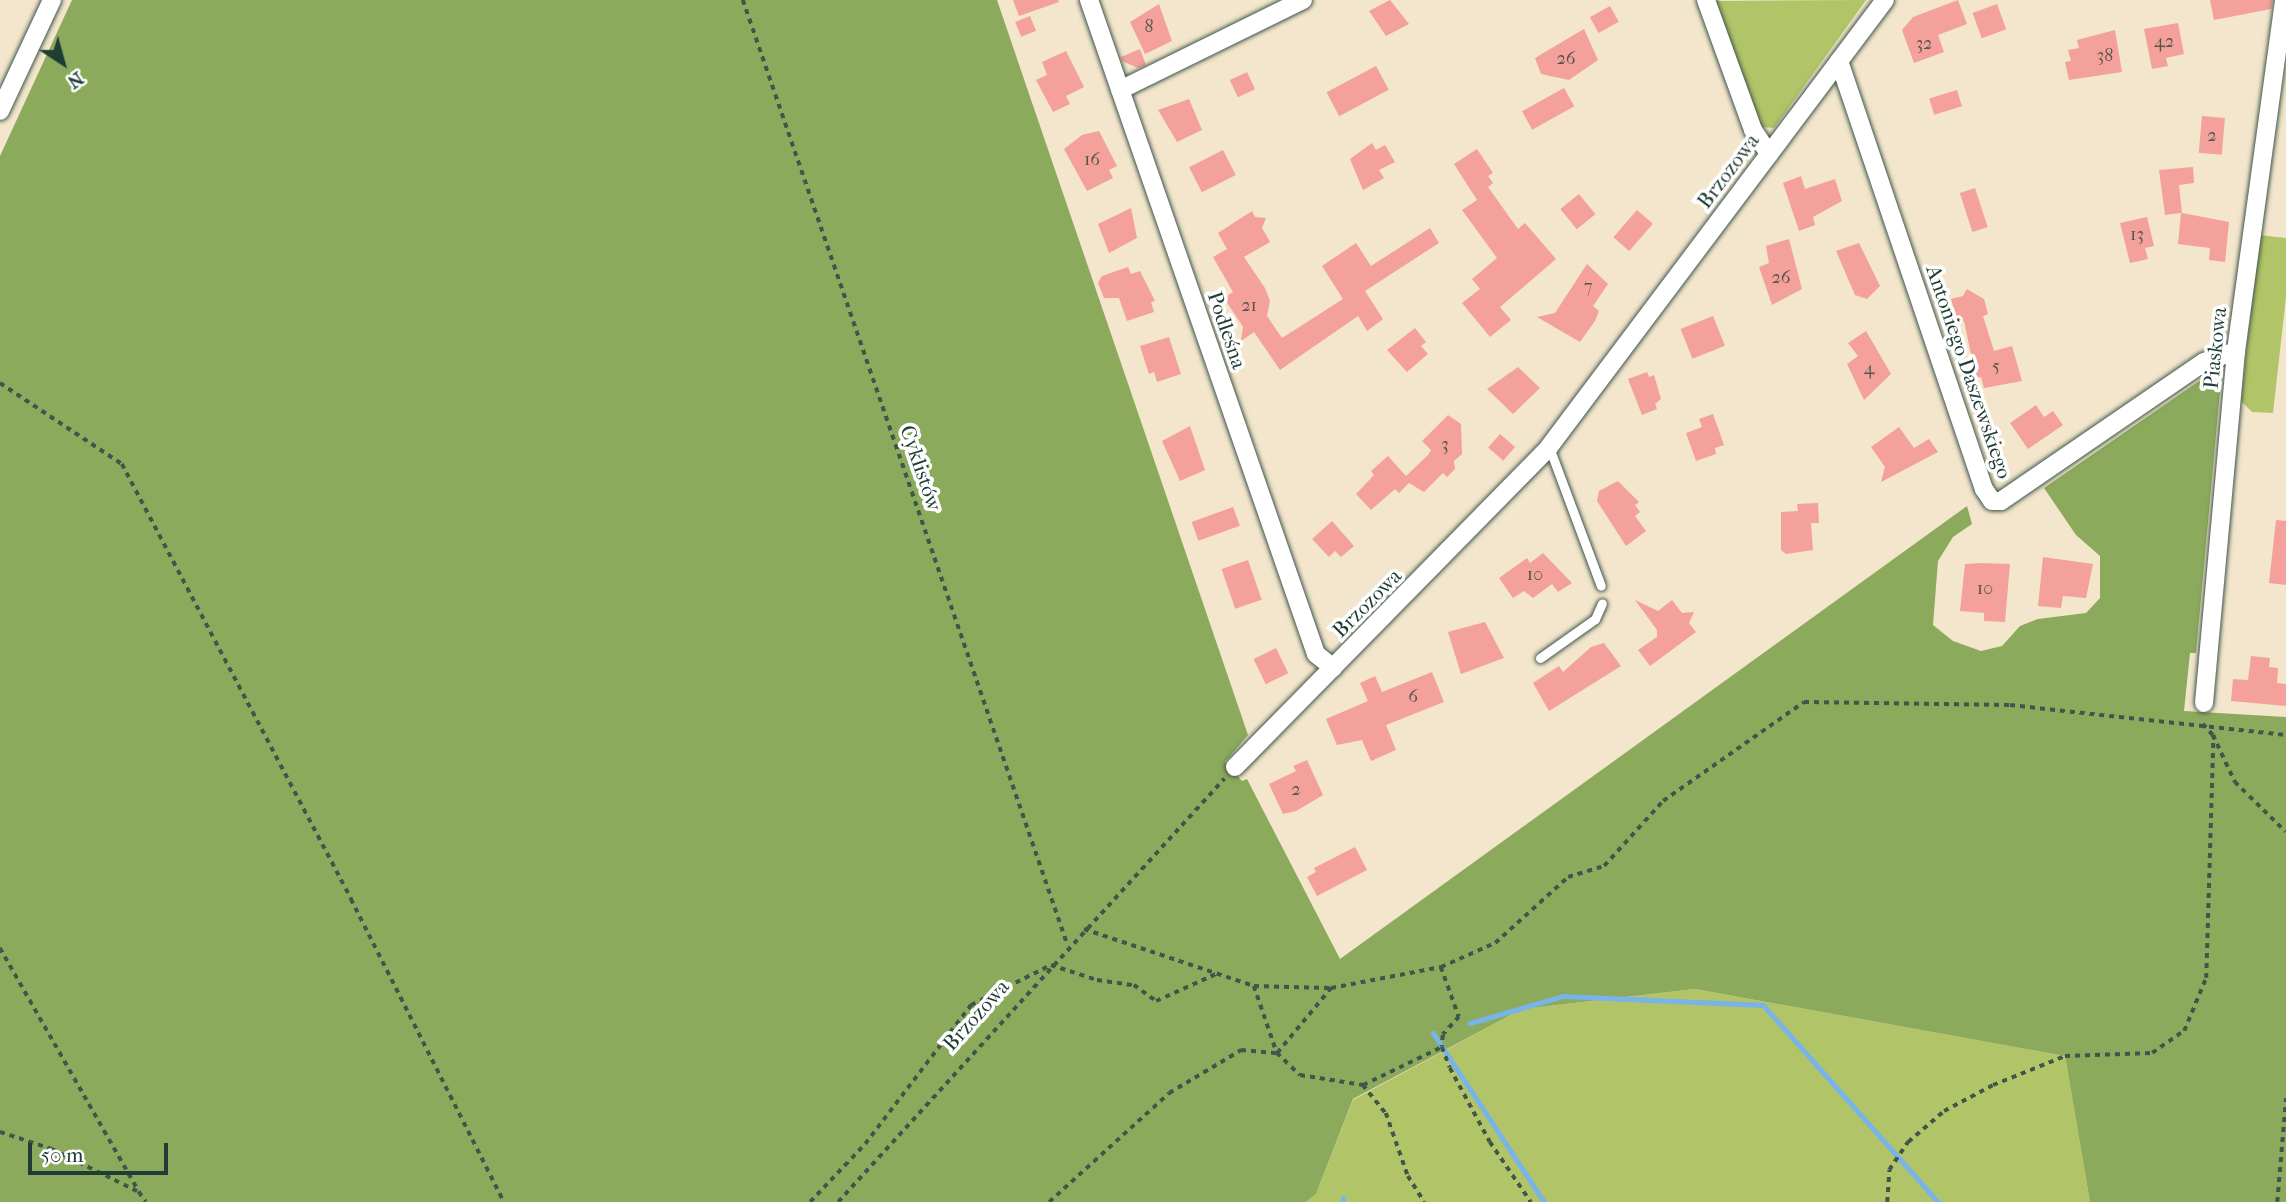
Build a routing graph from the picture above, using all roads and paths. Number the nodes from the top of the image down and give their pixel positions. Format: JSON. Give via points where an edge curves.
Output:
{"nodes":[{"id":1,"x":52,"y":0,"type":"edge"},
{"id":2,"x":743,"y":0,"type":"edge"},
{"id":3,"x":1088,"y":0,"type":"edge"},
{"id":4,"x":1303,"y":0,"type":"edge"},
{"id":5,"x":1706,"y":0,"type":"edge"},
{"id":6,"x":1885,"y":0,"type":"edge"},
{"id":7,"x":2284,"y":0,"type":"edge"},
{"id":8,"x":1839,"y":61,"type":"junction"},
{"id":9,"x":1120,"y":90,"type":"junction"},
{"id":10,"x":0,"y":111,"type":"edge"},
{"id":11,"x":1769,"y":154,"type":"junction"},
{"id":12,"x":2236,"y":351,"type":"junction"},
{"id":13,"x":0,"y":383,"type":"edge"},
{"id":14,"x":1549,"y":447,"type":"junction"},
{"id":15,"x":1601,"y":586,"type":"dead end"},
{"id":16,"x":1602,"y":603,"type":"dead end"},
{"id":17,"x":1540,"y":657,"type":"dead end"},
{"id":18,"x":1333,"y":668,"type":"junction"},
{"id":19,"x":2204,"y":703,"type":"joint"},
{"id":20,"x":2203,"y":724,"type":"junction"},
{"id":21,"x":2213,"y":735,"type":"junction"},
{"id":22,"x":2286,"y":735,"type":"edge"},
{"id":23,"x":1235,"y":767,"type":"joint"},
{"id":24,"x":2286,"y":832,"type":"edge"},
{"id":25,"x":1083,"y":929,"type":"junction"},
{"id":26,"x":1068,"y":946,"type":"junction"},
{"id":27,"x":0,"y":948,"type":"edge"},
{"id":28,"x":1051,"y":965,"type":"junction"},
{"id":29,"x":1441,"y":967,"type":"junction"},
{"id":30,"x":1216,"y":974,"type":"junction"},
{"id":31,"x":1254,"y":986,"type":"junction"},
{"id":32,"x":1331,"y":988,"type":"junction"},
{"id":33,"x":1442,"y":1047,"type":"junction"},
{"id":34,"x":1278,"y":1053,"type":"junction"},
{"id":35,"x":1363,"y":1085,"type":"junction"},
{"id":36,"x":2286,"y":1098,"type":"edge"},
{"id":37,"x":0,"y":1132,"type":"edge"},
{"id":38,"x":139,"y":1192,"type":"junction"},
{"id":39,"x":146,"y":1202,"type":"edge"},
{"id":40,"x":504,"y":1202,"type":"edge"},
{"id":41,"x":810,"y":1202,"type":"edge"},
{"id":42,"x":838,"y":1202,"type":"edge"},
{"id":43,"x":1049,"y":1202,"type":"edge"},
{"id":44,"x":1424,"y":1202,"type":"edge"},
{"id":45,"x":1531,"y":1202,"type":"edge"},
{"id":46,"x":1888,"y":1202,"type":"edge"},
{"id":47,"x":2277,"y":1202,"type":"edge"}],
"edges":[{"from":1,"to":10,"type":"street"},
{"from":2,"to":26,"type":"path","name":"Cyklistów"},
{"from":3,"to":9,"type":"street","name":"Podleśna"},
{"from":4,"to":9,"type":"street"},
{"from":5,"to":11,"type":"street","via":[[1753,130]]},
{"from":6,"to":8,"type":"street","name":"Brzozowa"},
{"from":7,"to":12,"type":"street","name":"Piaskowa"},
{"from":8,"to":11,"type":"street","name":"Brzozowa"},
{"from":8,"to":12,"type":"street","name":"Antoniego Daszewskiego","via":[[1984,489],[1992,501],[2001,500],[2204,362]]},
{"from":9,"to":18,"type":"street","name":"Podleśna","via":[[1316,654]]},
{"from":11,"to":14,"type":"street","name":"Brzozowa"},
{"from":12,"to":19,"type":"street","name":"Piaskowa"},
{"from":13,"to":40,"type":"path","via":[[122,464]]},
{"from":14,"to":15,"type":"lane"},
{"from":14,"to":18,"type":"street","name":"Brzozowa"},
{"from":16,"to":17,"type":"lane","via":[[1595,619]]},
{"from":18,"to":23,"type":"street","name":"Brzozowa"},
{"from":19,"to":20,"type":"path"},
{"from":20,"to":21,"type":"path"},
{"from":20,"to":22,"type":"path"},
{"from":20,"to":29,"type":"path","via":[[2135,721],[2010,705],[1804,702],[1663,801],[1604,866],[1568,877],[1495,943]]},
{"from":21,"to":24,"type":"path","via":[[2235,782]]},
{"from":21,"to":46,"type":"path","via":[[2206,978],[2184,1031],[2152,1053],[2065,1056],[1944,1111],[1908,1142],[1889,1170]]},
{"from":23,"to":25,"type":"path","name":"Brzozowa"},
{"from":25,"to":26,"type":"path","name":"Brzozowa"},
{"from":25,"to":30,"type":"path"},
{"from":26,"to":28,"type":"path","name":"Brzozowa"},
{"from":27,"to":38,"type":"path"},
{"from":28,"to":30,"type":"path","via":[[1097,980],[1134,985],[1156,1001]]},
{"from":28,"to":41,"type":"path","via":[[971,1004],[865,1144]]},
{"from":28,"to":42,"type":"path","name":"Brzozowa"},
{"from":29,"to":32,"type":"path"},
{"from":29,"to":33,"type":"path","via":[[1459,1017],[1443,1035]]},
{"from":30,"to":31,"type":"path"},
{"from":31,"to":32,"type":"path"},
{"from":31,"to":34,"type":"path"},
{"from":32,"to":34,"type":"path"},
{"from":33,"to":35,"type":"path"},
{"from":33,"to":45,"type":"path","via":[[1459,1089]]},
{"from":34,"to":35,"type":"path","via":[[1300,1075]]},
{"from":34,"to":43,"type":"path","via":[[1241,1050],[1169,1093]]},
{"from":35,"to":44,"type":"path","via":[[1385,1113],[1409,1177]]},
{"from":36,"to":47,"type":"path"},
{"from":37,"to":38,"type":"path","via":[[52,1149]]},
{"from":38,"to":39,"type":"path"}]}
